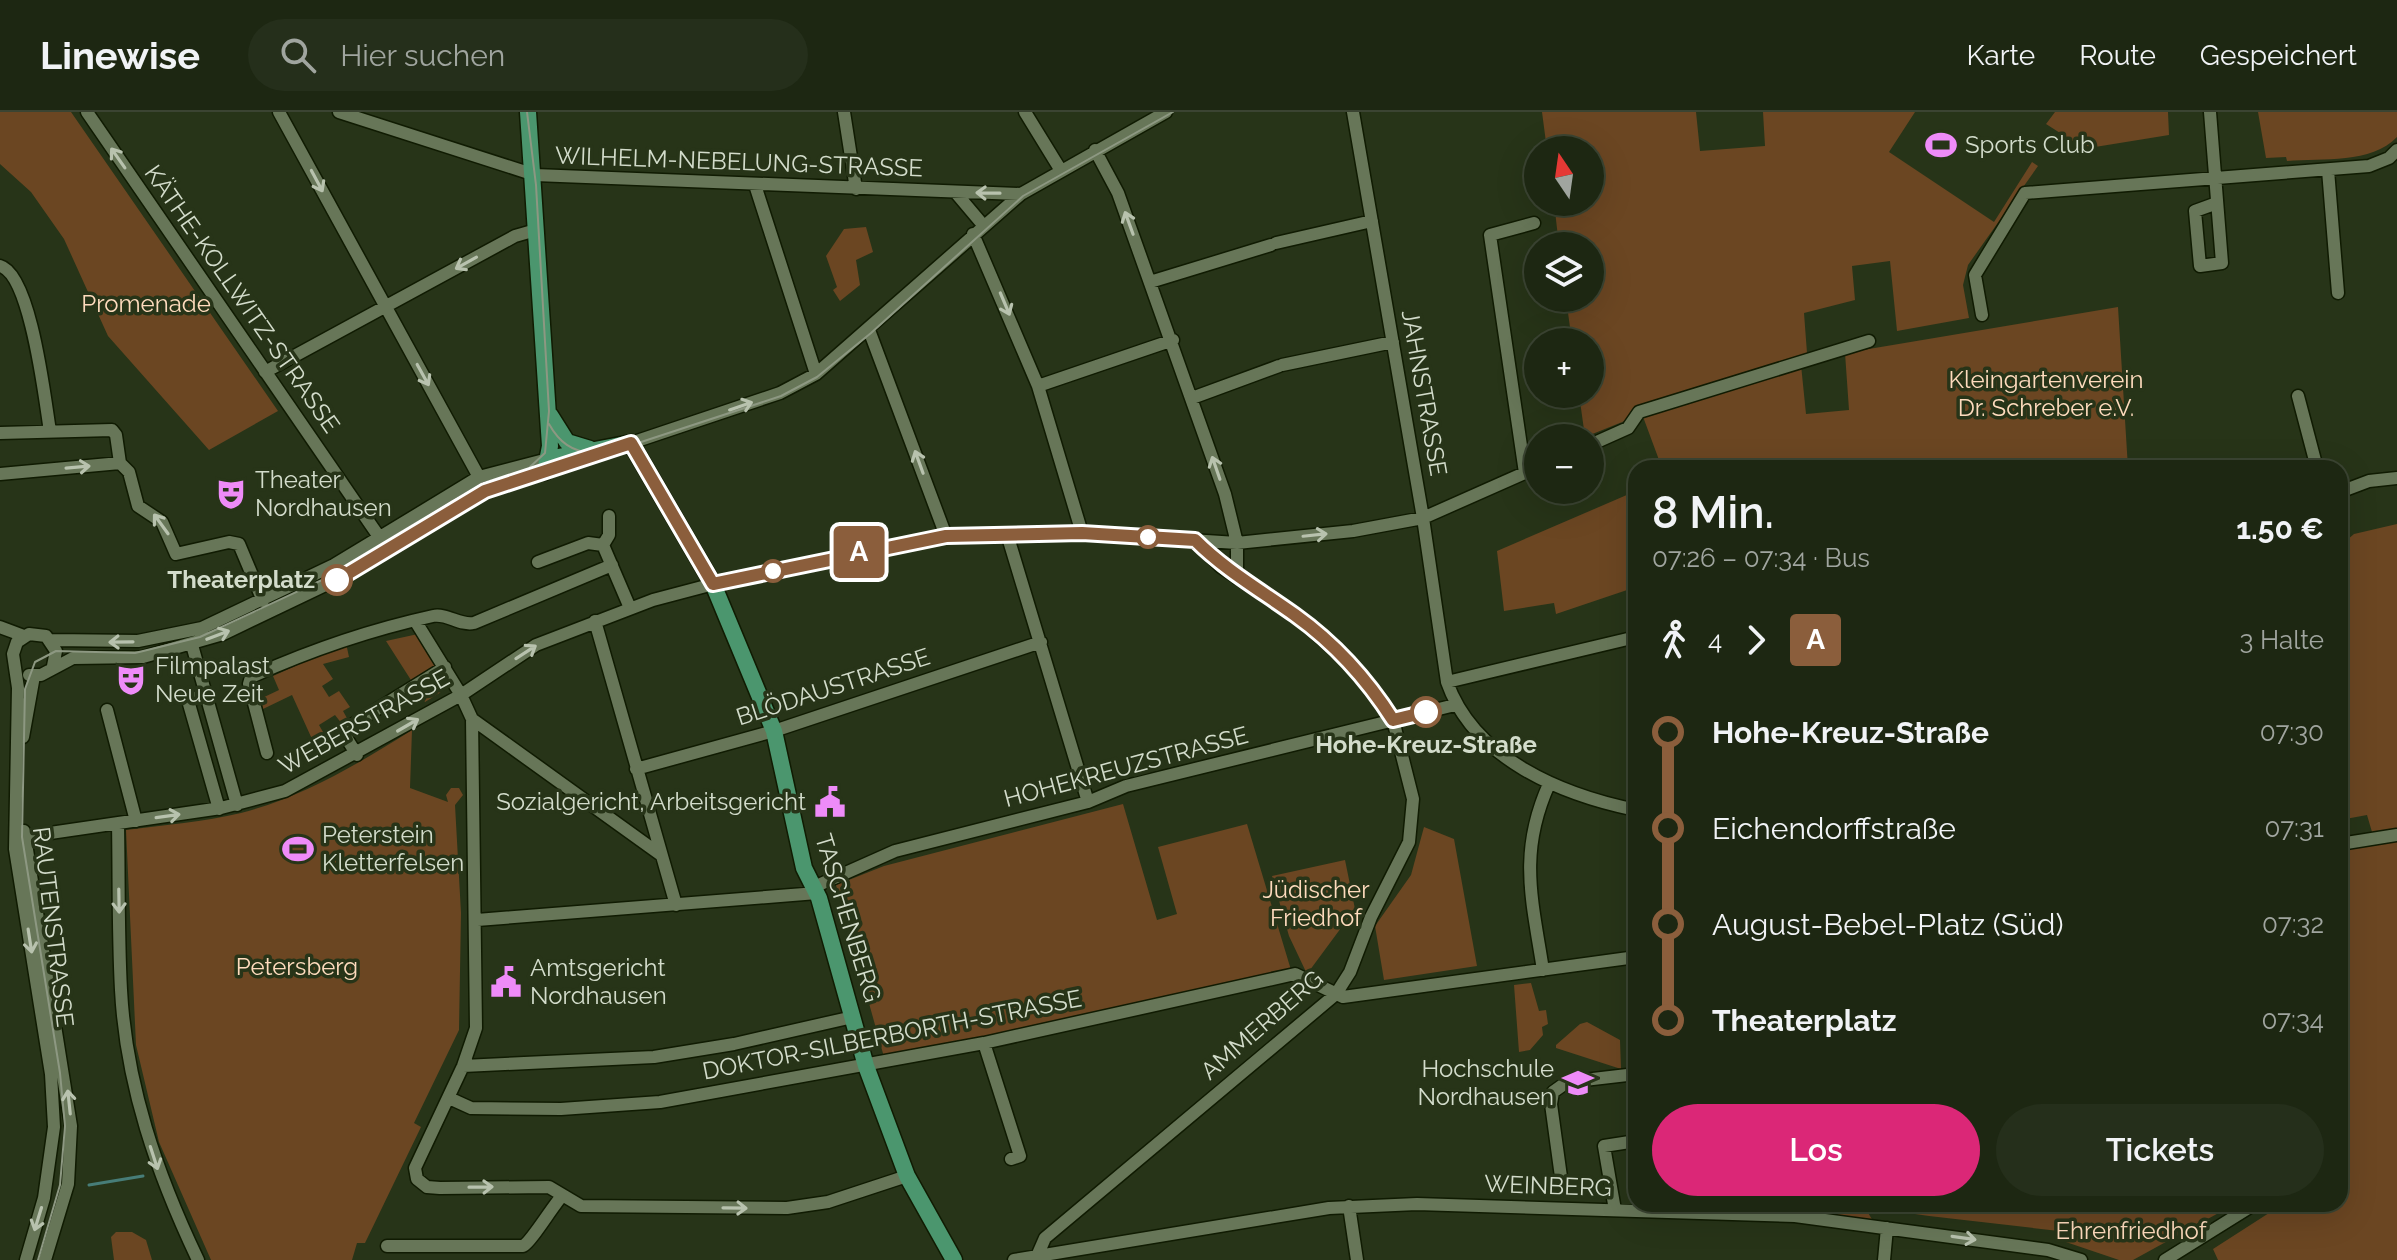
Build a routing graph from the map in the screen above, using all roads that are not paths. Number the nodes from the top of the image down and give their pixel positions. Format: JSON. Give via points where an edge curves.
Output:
{"nodes":[{"id":1,"x":87,"y":112,"type":"edge"},
{"id":2,"x":279,"y":112,"type":"edge"},
{"id":3,"x":339,"y":112,"type":"edge"},
{"id":4,"x":528,"y":112,"type":"edge"},
{"id":5,"x":844,"y":112,"type":"edge"},
{"id":6,"x":1025,"y":112,"type":"edge"},
{"id":7,"x":1166,"y":112,"type":"edge"},
{"id":8,"x":1353,"y":112,"type":"edge"},
{"id":9,"x":2210,"y":112,"type":"edge"},
{"id":10,"x":1095,"y":150,"type":"junction"},
{"id":11,"x":2394,"y":158,"type":"edge"},
{"id":12,"x":1060,"y":169,"type":"junction"},
{"id":13,"x":2328,"y":170,"type":"junction"},
{"id":14,"x":534,"y":175,"type":"junction"},
{"id":15,"x":2215,"y":179,"type":"junction"},
{"id":16,"x":755,"y":185,"type":"junction"},
{"id":17,"x":856,"y":189,"type":"junction"},
{"id":18,"x":956,"y":193,"type":"junction"},
{"id":19,"x":1021,"y":194,"type":"junction"},
{"id":20,"x":2217,"y":203,"type":"junction"},
{"id":21,"x":1372,"y":221,"type":"junction"},
{"id":22,"x":1534,"y":223,"type":"dead end"},
{"id":23,"x":978,"y":229,"type":"junction"},
{"id":24,"x":536,"y":230,"type":"junction"},
{"id":25,"x":3,"y":267,"type":"edge"},
{"id":26,"x":1150,"y":282,"type":"junction"},
{"id":27,"x":2338,"y":293,"type":"dead end"},
{"id":28,"x":385,"y":307,"type":"junction"},
{"id":29,"x":1982,"y":315,"type":"dead end"},
{"id":30,"x":869,"y":330,"type":"junction"},
{"id":31,"x":1173,"y":340,"type":"junction"},
{"id":32,"x":1869,"y":341,"type":"dead end"},
{"id":33,"x":1393,"y":342,"type":"junction"},
{"id":34,"x":265,"y":372,"type":"junction"},
{"id":35,"x":816,"y":374,"type":"junction"},
{"id":36,"x":1038,"y":386,"type":"junction"},
{"id":37,"x":2298,"y":396,"type":"dead end"},
{"id":38,"x":1192,"y":398,"type":"junction"},
{"id":39,"x":547,"y":409,"type":"junction"},
{"id":40,"x":50,"y":431,"type":"junction"},
{"id":41,"x":0,"y":433,"type":"edge"},
{"id":42,"x":1604,"y":439,"type":"edge"},
{"id":43,"x":631,"y":443,"type":"junction"},
{"id":44,"x":600,"y":451,"type":"junction"},
{"id":45,"x":2315,"y":460,"type":"edge"},
{"id":46,"x":120,"y":463,"type":"junction"},
{"id":47,"x":546,"y":465,"type":"junction"},
{"id":48,"x":1524,"y":466,"type":"edge"},
{"id":49,"x":1524,"y":473,"type":"edge"},
{"id":50,"x":0,"y":474,"type":"edge"},
{"id":51,"x":479,"y":477,"type":"junction"},
{"id":52,"x":2397,"y":478,"type":"edge"},
{"id":53,"x":2348,"y":489,"type":"edge"},
{"id":54,"x":609,"y":516,"type":"dead end"},
{"id":55,"x":1423,"y":518,"type":"junction"},
{"id":56,"x":1082,"y":533,"type":"junction"},
{"id":57,"x":1007,"y":534,"type":"junction"},
{"id":58,"x":946,"y":536,"type":"junction"},
{"id":59,"x":380,"y":538,"type":"junction"},
{"id":60,"x":1195,"y":540,"type":"junction"},
{"id":61,"x":1237,"y":543,"type":"junction"},
{"id":62,"x":603,"y":545,"type":"junction"},
{"id":63,"x":387,"y":551,"type":"junction"},
{"id":64,"x":538,"y":562,"type":"dead end"},
{"id":65,"x":612,"y":565,"type":"junction"},
{"id":66,"x":1237,"y":578,"type":"junction"},
{"id":67,"x":713,"y":584,"type":"junction"},
{"id":68,"x":263,"y":601,"type":"junction"},
{"id":69,"x":630,"y":608,"type":"junction"},
{"id":70,"x":595,"y":621,"type":"junction"},
{"id":71,"x":416,"y":622,"type":"junction"},
{"id":72,"x":0,"y":627,"type":"edge"},
{"id":73,"x":0,"y":634,"type":"edge"},
{"id":74,"x":24,"y":636,"type":"junction"},
{"id":75,"x":1628,"y":639,"type":"edge"},
{"id":76,"x":51,"y":640,"type":"junction"},
{"id":77,"x":1041,"y":642,"type":"junction"},
{"id":78,"x":192,"y":645,"type":"junction"},
{"id":79,"x":14,"y":649,"type":"junction"},
{"id":80,"x":17,"y":666,"type":"junction"},
{"id":81,"x":53,"y":666,"type":"junction"},
{"id":82,"x":445,"y":667,"type":"junction"},
{"id":83,"x":34,"y":676,"type":"junction"},
{"id":84,"x":1447,"y":682,"type":"junction"},
{"id":85,"x":461,"y":695,"type":"junction"},
{"id":86,"x":206,"y":697,"type":"junction"},
{"id":87,"x":1455,"y":705,"type":"junction"},
{"id":88,"x":107,"y":710,"type":"dead end"},
{"id":89,"x":472,"y":719,"type":"junction"},
{"id":90,"x":1393,"y":720,"type":"junction"},
{"id":91,"x":342,"y":731,"type":"junction"},
{"id":92,"x":774,"y":731,"type":"junction"},
{"id":93,"x":318,"y":745,"type":"dead end"},
{"id":94,"x":267,"y":753,"type":"dead end"},
{"id":95,"x":357,"y":755,"type":"junction"},
{"id":96,"x":636,"y":769,"type":"junction"},
{"id":97,"x":1549,"y":784,"type":"junction"},
{"id":98,"x":1088,"y":802,"type":"junction"},
{"id":99,"x":237,"y":805,"type":"junction"},
{"id":100,"x":1628,"y":808,"type":"edge"},
{"id":101,"x":219,"y":809,"type":"junction"},
{"id":102,"x":136,"y":821,"type":"junction"},
{"id":103,"x":118,"y":823,"type":"junction"},
{"id":104,"x":2397,"y":835,"type":"edge"},
{"id":105,"x":21,"y":838,"type":"junction"},
{"id":106,"x":2348,"y":843,"type":"edge"},
{"id":107,"x":661,"y":855,"type":"junction"},
{"id":108,"x":816,"y":890,"type":"junction"},
{"id":109,"x":676,"y":905,"type":"junction"},
{"id":110,"x":477,"y":920,"type":"junction"},
{"id":111,"x":1628,"y":958,"type":"edge"},
{"id":112,"x":1543,"y":970,"type":"junction"},
{"id":113,"x":1336,"y":994,"type":"junction"},
{"id":114,"x":853,"y":1017,"type":"junction"},
{"id":115,"x":984,"y":1043,"type":"junction"},
{"id":116,"x":463,"y":1066,"type":"junction"},
{"id":117,"x":866,"y":1066,"type":"junction"},
{"id":118,"x":1628,"y":1075,"type":"edge"},
{"id":119,"x":449,"y":1098,"type":"junction"},
{"id":120,"x":1628,"y":1142,"type":"edge"},
{"id":121,"x":1011,"y":1159,"type":"dead end"},
{"id":122,"x":907,"y":1176,"type":"junction"},
{"id":123,"x":1561,"y":1177,"type":"dead end"},
{"id":124,"x":67,"y":1188,"type":"junction"},
{"id":125,"x":46,"y":1192,"type":"junction"},
{"id":126,"x":562,"y":1196,"type":"junction"},
{"id":127,"x":1349,"y":1206,"type":"junction"},
{"id":128,"x":1615,"y":1210,"type":"junction"},
{"id":129,"x":1628,"y":1210,"type":"edge"},
{"id":130,"x":1675,"y":1212,"type":"edge"},
{"id":131,"x":2242,"y":1212,"type":"edge"},
{"id":132,"x":1887,"y":1228,"type":"junction"},
{"id":133,"x":387,"y":1246,"type":"dead end"},
{"id":134,"x":1038,"y":1254,"type":"junction"},
{"id":135,"x":26,"y":1260,"type":"edge"},
{"id":136,"x":45,"y":1260,"type":"edge"},
{"id":137,"x":198,"y":1260,"type":"edge"},
{"id":138,"x":954,"y":1260,"type":"edge"},
{"id":139,"x":1014,"y":1260,"type":"edge"},
{"id":140,"x":1357,"y":1260,"type":"edge"},
{"id":141,"x":1884,"y":1260,"type":"edge"},
{"id":142,"x":2081,"y":1260,"type":"edge"},
{"id":143,"x":2165,"y":1260,"type":"edge"}],
"edges":[{"from":34,"to":1,"type":"street","name":"KÄTHE-KOLLWITZ-STRASSE","one_way":true},
{"from":2,"to":28,"type":"street","one_way":true},
{"from":3,"to":14,"type":"street","name":"WILHELM-NEBELUNG-STRASSE"},
{"from":4,"to":14,"type":"main road"},
{"from":5,"to":17,"type":"street"},
{"from":6,"to":12,"type":"street"},
{"from":7,"to":10,"type":"street"},
{"from":8,"to":21,"type":"street","name":"JAHNSTRASSE"},
{"from":9,"to":15,"type":"street"},
{"from":10,"to":12,"type":"street"},
{"from":26,"to":10,"type":"street","one_way":true,"via":[[1118,193]]},
{"from":11,"to":13,"type":"street"},
{"from":12,"to":19,"type":"street"},
{"from":13,"to":15,"type":"street"},
{"from":13,"to":27,"type":"street"},
{"from":14,"to":16,"type":"street","name":"WILHELM-NEBELUNG-STRASSE"},
{"from":14,"to":24,"type":"main road"},
{"from":15,"to":20,"type":"street"},
{"from":15,"to":29,"type":"street","via":[[2025,193],[1975,275]]},
{"from":16,"to":17,"type":"street","name":"WILHELM-NEBELUNG-STRASSE"},
{"from":16,"to":35,"type":"street"},
{"from":17,"to":18,"type":"street","name":"WILHELM-NEBELUNG-STRASSE"},
{"from":19,"to":18,"type":"street","name":"WILHELM-NEBELUNG-STRASSE","one_way":true},
{"from":18,"to":23,"type":"street","name":"WILHELM-NEBELUNG-STRASSE"},
{"from":19,"to":23,"type":"street"},
{"from":20,"to":20,"type":"street","via":[[2222,263],[2200,266],[2195,211]]},
{"from":21,"to":26,"type":"street","via":[[1273,244]]},
{"from":21,"to":33,"type":"street","name":"JAHNSTRASSE"},
{"from":22,"to":48,"type":"street","via":[[1490,235]]},
{"from":23,"to":30,"type":"street"},
{"from":23,"to":36,"type":"street","name":"WILHELM-NEBELUNG-STRASSE","one_way":true},
{"from":24,"to":28,"type":"street","one_way":true,"via":[[515,236]]},
{"from":24,"to":39,"type":"main road"},
{"from":25,"to":40,"type":"street","via":[[16,278],[34,336]]},
{"from":26,"to":31,"type":"street"},
{"from":28,"to":34,"type":"street"},
{"from":28,"to":51,"type":"street","one_way":true},
{"from":30,"to":35,"type":"street"},
{"from":58,"to":30,"type":"street","one_way":true},
{"from":31,"to":36,"type":"street"},
{"from":31,"to":38,"type":"street"},
{"from":32,"to":42,"type":"street","via":[[1639,412],[1628,428]]},
{"from":33,"to":38,"type":"street","via":[[1281,366]]},
{"from":33,"to":55,"type":"street","name":"JAHNSTRASSE"},
{"from":34,"to":59,"type":"street","name":"KÄTHE-KOLLWITZ-STRASSE"},
{"from":43,"to":35,"type":"street","one_way":true,"via":[[780,393]]},
{"from":36,"to":56,"type":"street","name":"WILHELM-NEBELUNG-STRASSE"},
{"from":37,"to":45,"type":"street"},
{"from":61,"to":38,"type":"street","one_way":true},
{"from":39,"to":44,"type":"main road","via":[[567,442]]},
{"from":39,"to":47,"type":"main road"},
{"from":40,"to":41,"type":"street"},
{"from":40,"to":46,"type":"street","via":[[106,429],[116,435]]},
{"from":43,"to":44,"type":"main road"},
{"from":43,"to":67,"type":"main road","name":"TASCHENBERG"},
{"from":44,"to":47,"type":"main road","via":[[592,458]]},
{"from":50,"to":46,"type":"street","one_way":true},
{"from":68,"to":46,"type":"street","one_way":true,"via":[[239,544],[176,554],[162,522],[138,506],[129,472]]},
{"from":47,"to":51,"type":"street"},
{"from":47,"to":63,"type":"street","via":[[485,491]]},
{"from":49,"to":55,"type":"street","name":"WEBERSTRASSE"},
{"from":51,"to":59,"type":"street"},
{"from":52,"to":53,"type":"street"},
{"from":54,"to":62,"type":"street"},
{"from":61,"to":55,"type":"street","name":"WEBERSTRASSE","one_way":true},
{"from":55,"to":84,"type":"street","name":"JAHNSTRASSE"},
{"from":56,"to":57,"type":"street","name":"WEBERSTRASSE"},
{"from":56,"to":60,"type":"street","name":"WEBERSTRASSE"},
{"from":57,"to":58,"type":"street","name":"WEBERSTRASSE"},
{"from":57,"to":77,"type":"street"},
{"from":58,"to":67,"type":"street","name":"WEBERSTRASSE"},
{"from":59,"to":63,"type":"street","name":"KÄTHE-KOLLWITZ-STRASSE"},
{"from":59,"to":68,"type":"street"},
{"from":60,"to":61,"type":"street","name":"WEBERSTRASSE"},
{"from":60,"to":66,"type":"street"},
{"from":61,"to":66,"type":"street"},
{"from":62,"to":64,"type":"street","via":[[588,543]]},
{"from":62,"to":65,"type":"street"},
{"from":78,"to":63,"type":"street","one_way":true,"via":[[256,620]]},
{"from":65,"to":69,"type":"street"},
{"from":65,"to":71,"type":"street","via":[[474,623],[437,615]]},
{"from":66,"to":90,"type":"street","via":[[1297,617],[1349,663]]},
{"from":67,"to":69,"type":"street","name":"WEBERSTRASSE"},
{"from":67,"to":92,"type":"main road","name":"TASCHENBERG"},
{"from":68,"to":76,"type":"street","one_way":true,"via":[[191,631],[138,641]]},
{"from":69,"to":70,"type":"street","name":"WEBERSTRASSE"},
{"from":85,"to":70,"type":"street","name":"WEBERSTRASSE","one_way":true,"via":[[536,645]]},
{"from":70,"to":96,"type":"street"},
{"from":71,"to":82,"type":"street"},
{"from":71,"to":94,"type":"street","via":[[343,638],[251,677]]},
{"from":72,"to":74,"type":"street"},
{"from":73,"to":79,"type":"street"},
{"from":74,"to":76,"type":"street","via":[[35,633]]},
{"from":74,"to":79,"type":"street"},
{"from":75,"to":84,"type":"street"},
{"from":76,"to":81,"type":"street","via":[[56,651]]},
{"from":77,"to":92,"type":"street","name":"BLÖDAUSTRASSE"},
{"from":77,"to":98,"type":"street"},
{"from":78,"to":81,"type":"street","via":[[143,657],[73,658]]},
{"from":78,"to":86,"type":"street"},
{"from":79,"to":80,"type":"street"},
{"from":80,"to":83,"type":"street"},
{"from":80,"to":105,"type":"street","name":"RAUTENSTRASSE"},
{"from":81,"to":83,"type":"street"},
{"from":82,"to":85,"type":"street"},
{"from":82,"to":91,"type":"street"},
{"from":83,"to":105,"type":"street","name":"RAUTENSTRASSE","via":[[23,735]]},
{"from":84,"to":87,"type":"street","name":"JAHNSTRASSE"},
{"from":85,"to":89,"type":"street"},
{"from":95,"to":85,"type":"street","name":"WEBERSTRASSE","one_way":true},
{"from":86,"to":99,"type":"street"},
{"from":86,"to":101,"type":"street","via":[[192,698],[189,704]]},
{"from":87,"to":90,"type":"street","name":"HOHEKREUZSTRASSE"},
{"from":87,"to":97,"type":"street","via":[[1505,756]]},
{"from":88,"to":102,"type":"street"},
{"from":89,"to":107,"type":"street"},
{"from":89,"to":110,"type":"street"},
{"from":90,"to":98,"type":"street","name":"HOHEKREUZSTRASSE","via":[[1126,786]]},
{"from":90,"to":113,"type":"street","name":"AMMERBERG","via":[[1413,799],[1409,842]]},
{"from":91,"to":93,"type":"street"},
{"from":91,"to":95,"type":"street"},
{"from":92,"to":96,"type":"street","name":"BLÖDAUSTRASSE"},
{"from":92,"to":108,"type":"main road","name":"TASCHENBERG","via":[[804,868]]},
{"from":95,"to":99,"type":"street","name":"WEBERSTRASSE","via":[[285,791]]},
{"from":96,"to":107,"type":"street"},
{"from":97,"to":100,"type":"street"},
{"from":97,"to":112,"type":"street","via":[[1528,852]]},
{"from":98,"to":108,"type":"street","name":"HOHEKREUZSTRASSE","via":[[895,851]]},
{"from":99,"to":101,"type":"street","name":"WEBERSTRASSE"},
{"from":102,"to":101,"type":"street","name":"WEBERSTRASSE","one_way":true},
{"from":102,"to":103,"type":"street","name":"WEBERSTRASSE"},
{"from":103,"to":105,"type":"street","name":"WEBERSTRASSE"},
{"from":103,"to":137,"type":"street","one_way":true,"via":[[121,992],[135,1083],[160,1174]]},
{"from":104,"to":106,"type":"street"},
{"from":124,"to":105,"type":"street","name":"RAUTENSTRASSE","one_way":true,"via":[[69,1096]]},
{"from":105,"to":125,"type":"street","name":"RAUTENSTRASSE","one_way":true,"via":[[54,1098]]},
{"from":107,"to":109,"type":"street"},
{"from":108,"to":109,"type":"street","name":"HOHEKREUZSTRASSE"},
{"from":108,"to":114,"type":"main road","name":"TASCHENBERG"},
{"from":109,"to":110,"type":"street","name":"HOHEKREUZSTRASSE"},
{"from":110,"to":116,"type":"street","via":[[476,1028]]},
{"from":111,"to":112,"type":"street"},
{"from":112,"to":113,"type":"street"},
{"from":113,"to":115,"type":"street","name":"DOKTOR-SILBERBORTH-STRASSE","via":[[1295,974]]},
{"from":113,"to":134,"type":"street","name":"AMMERBERG","via":[[1045,1238]]},
{"from":114,"to":116,"type":"street","name":"DOKTOR-SILBERBORTH-STRASSE","via":[[654,1057]]},
{"from":114,"to":117,"type":"main road","name":"TASCHENBERG"},
{"from":115,"to":117,"type":"street","name":"DOKTOR-SILBERBORTH-STRASSE"},
{"from":115,"to":121,"type":"street","via":[[1020,1156]]},
{"from":116,"to":119,"type":"street"},
{"from":117,"to":119,"type":"street","name":"DOKTOR-SILBERBORTH-STRASSE","via":[[660,1102],[471,1108]]},
{"from":117,"to":122,"type":"main road","name":"TASCHENBERG"},
{"from":118,"to":123,"type":"street","via":[[1567,1082],[1553,1092]]},
{"from":119,"to":126,"type":"street","one_way":true,"via":[[415,1168],[417,1179],[440,1188],[539,1185]]},
{"from":120,"to":128,"type":"street","via":[[1604,1146]]},
{"from":126,"to":122,"type":"street","one_way":true,"via":[[581,1206],[787,1208],[828,1202]]},
{"from":122,"to":138,"type":"main road","name":"TASCHENBERG"},
{"from":124,"to":125,"type":"street"},
{"from":124,"to":136,"type":"street","name":"RAUTENSTRASSE"},
{"from":125,"to":135,"type":"street","name":"RAUTENSTRASSE","one_way":true},
{"from":126,"to":133,"type":"street","via":[[523,1246]]},
{"from":127,"to":128,"type":"street","name":"WEINBERG"},
{"from":127,"to":134,"type":"street","name":"WEINBERG"},
{"from":127,"to":140,"type":"street"},
{"from":128,"to":129,"type":"street","name":"WEINBERG"},
{"from":130,"to":132,"type":"street","name":"WEINBERG","via":[[1795,1216]]},
{"from":131,"to":143,"type":"street"},
{"from":132,"to":141,"type":"street"},
{"from":132,"to":142,"type":"street","name":"WEINBERG","one_way":true,"via":[[2048,1250]]},
{"from":134,"to":139,"type":"street","name":"WEINBERG"}]}
